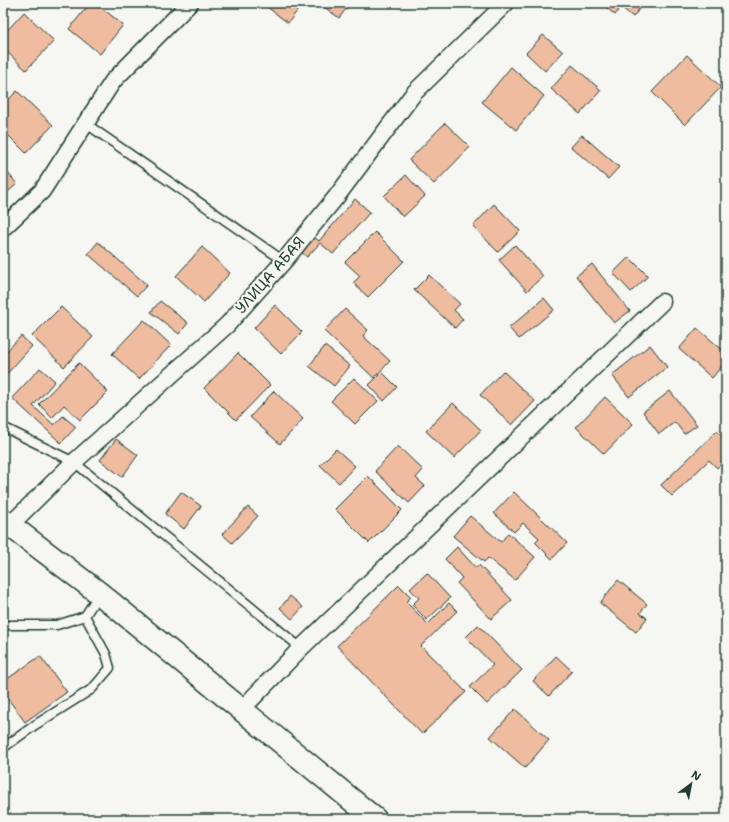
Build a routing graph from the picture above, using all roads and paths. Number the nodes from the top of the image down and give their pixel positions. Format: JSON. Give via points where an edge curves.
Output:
{"nodes":[{"id":1,"x":190,"y":3,"type":"edge"},
{"id":2,"x":506,"y":3,"type":"edge"},
{"id":3,"x":85,"y":123,"type":"junction"},
{"id":4,"x":3,"y":228,"type":"edge"},
{"id":5,"x":284,"y":261,"type":"junction"},
{"id":6,"x":662,"y":302,"type":"dead end"},
{"id":7,"x":3,"y":427,"type":"edge"},
{"id":8,"x":74,"y":462,"type":"junction"},
{"id":9,"x":6,"y":522,"type":"edge"},
{"id":10,"x":99,"y":593,"type":"junction"},
{"id":11,"x":85,"y":616,"type":"junction"},
{"id":12,"x":3,"y":625,"type":"edge"},
{"id":13,"x":301,"y":648,"type":"junction"},
{"id":14,"x":241,"y":710,"type":"junction"},
{"id":15,"x":3,"y":748,"type":"edge"},
{"id":16,"x":375,"y":819,"type":"edge"}],
"edges":[{"from":1,"to":3,"type":"street","via":[[113,81]]},
{"from":2,"to":5,"type":"street","name":"УЛИЦА АБАЯ","via":[[414,93],[337,196]]},
{"from":3,"to":4,"type":"street","via":[[42,191]]},
{"from":3,"to":5,"type":"lane"},
{"from":5,"to":8,"type":"street","name":"УЛИЦА АБАЯ","via":[[227,325]]},
{"from":6,"to":13,"type":"street"},
{"from":7,"to":8,"type":"lane"},
{"from":8,"to":9,"type":"street","name":"УЛИЦА АБАЯ"},
{"from":8,"to":13,"type":"lane"},
{"from":9,"to":10,"type":"main road"},
{"from":10,"to":11,"type":"lane"},
{"from":10,"to":14,"type":"main road"},
{"from":11,"to":12,"type":"lane","via":[[57,625]]},
{"from":11,"to":15,"type":"lane","via":[[106,654],[110,668],[92,689]]},
{"from":13,"to":14,"type":"street"},
{"from":14,"to":16,"type":"main road"}]}
